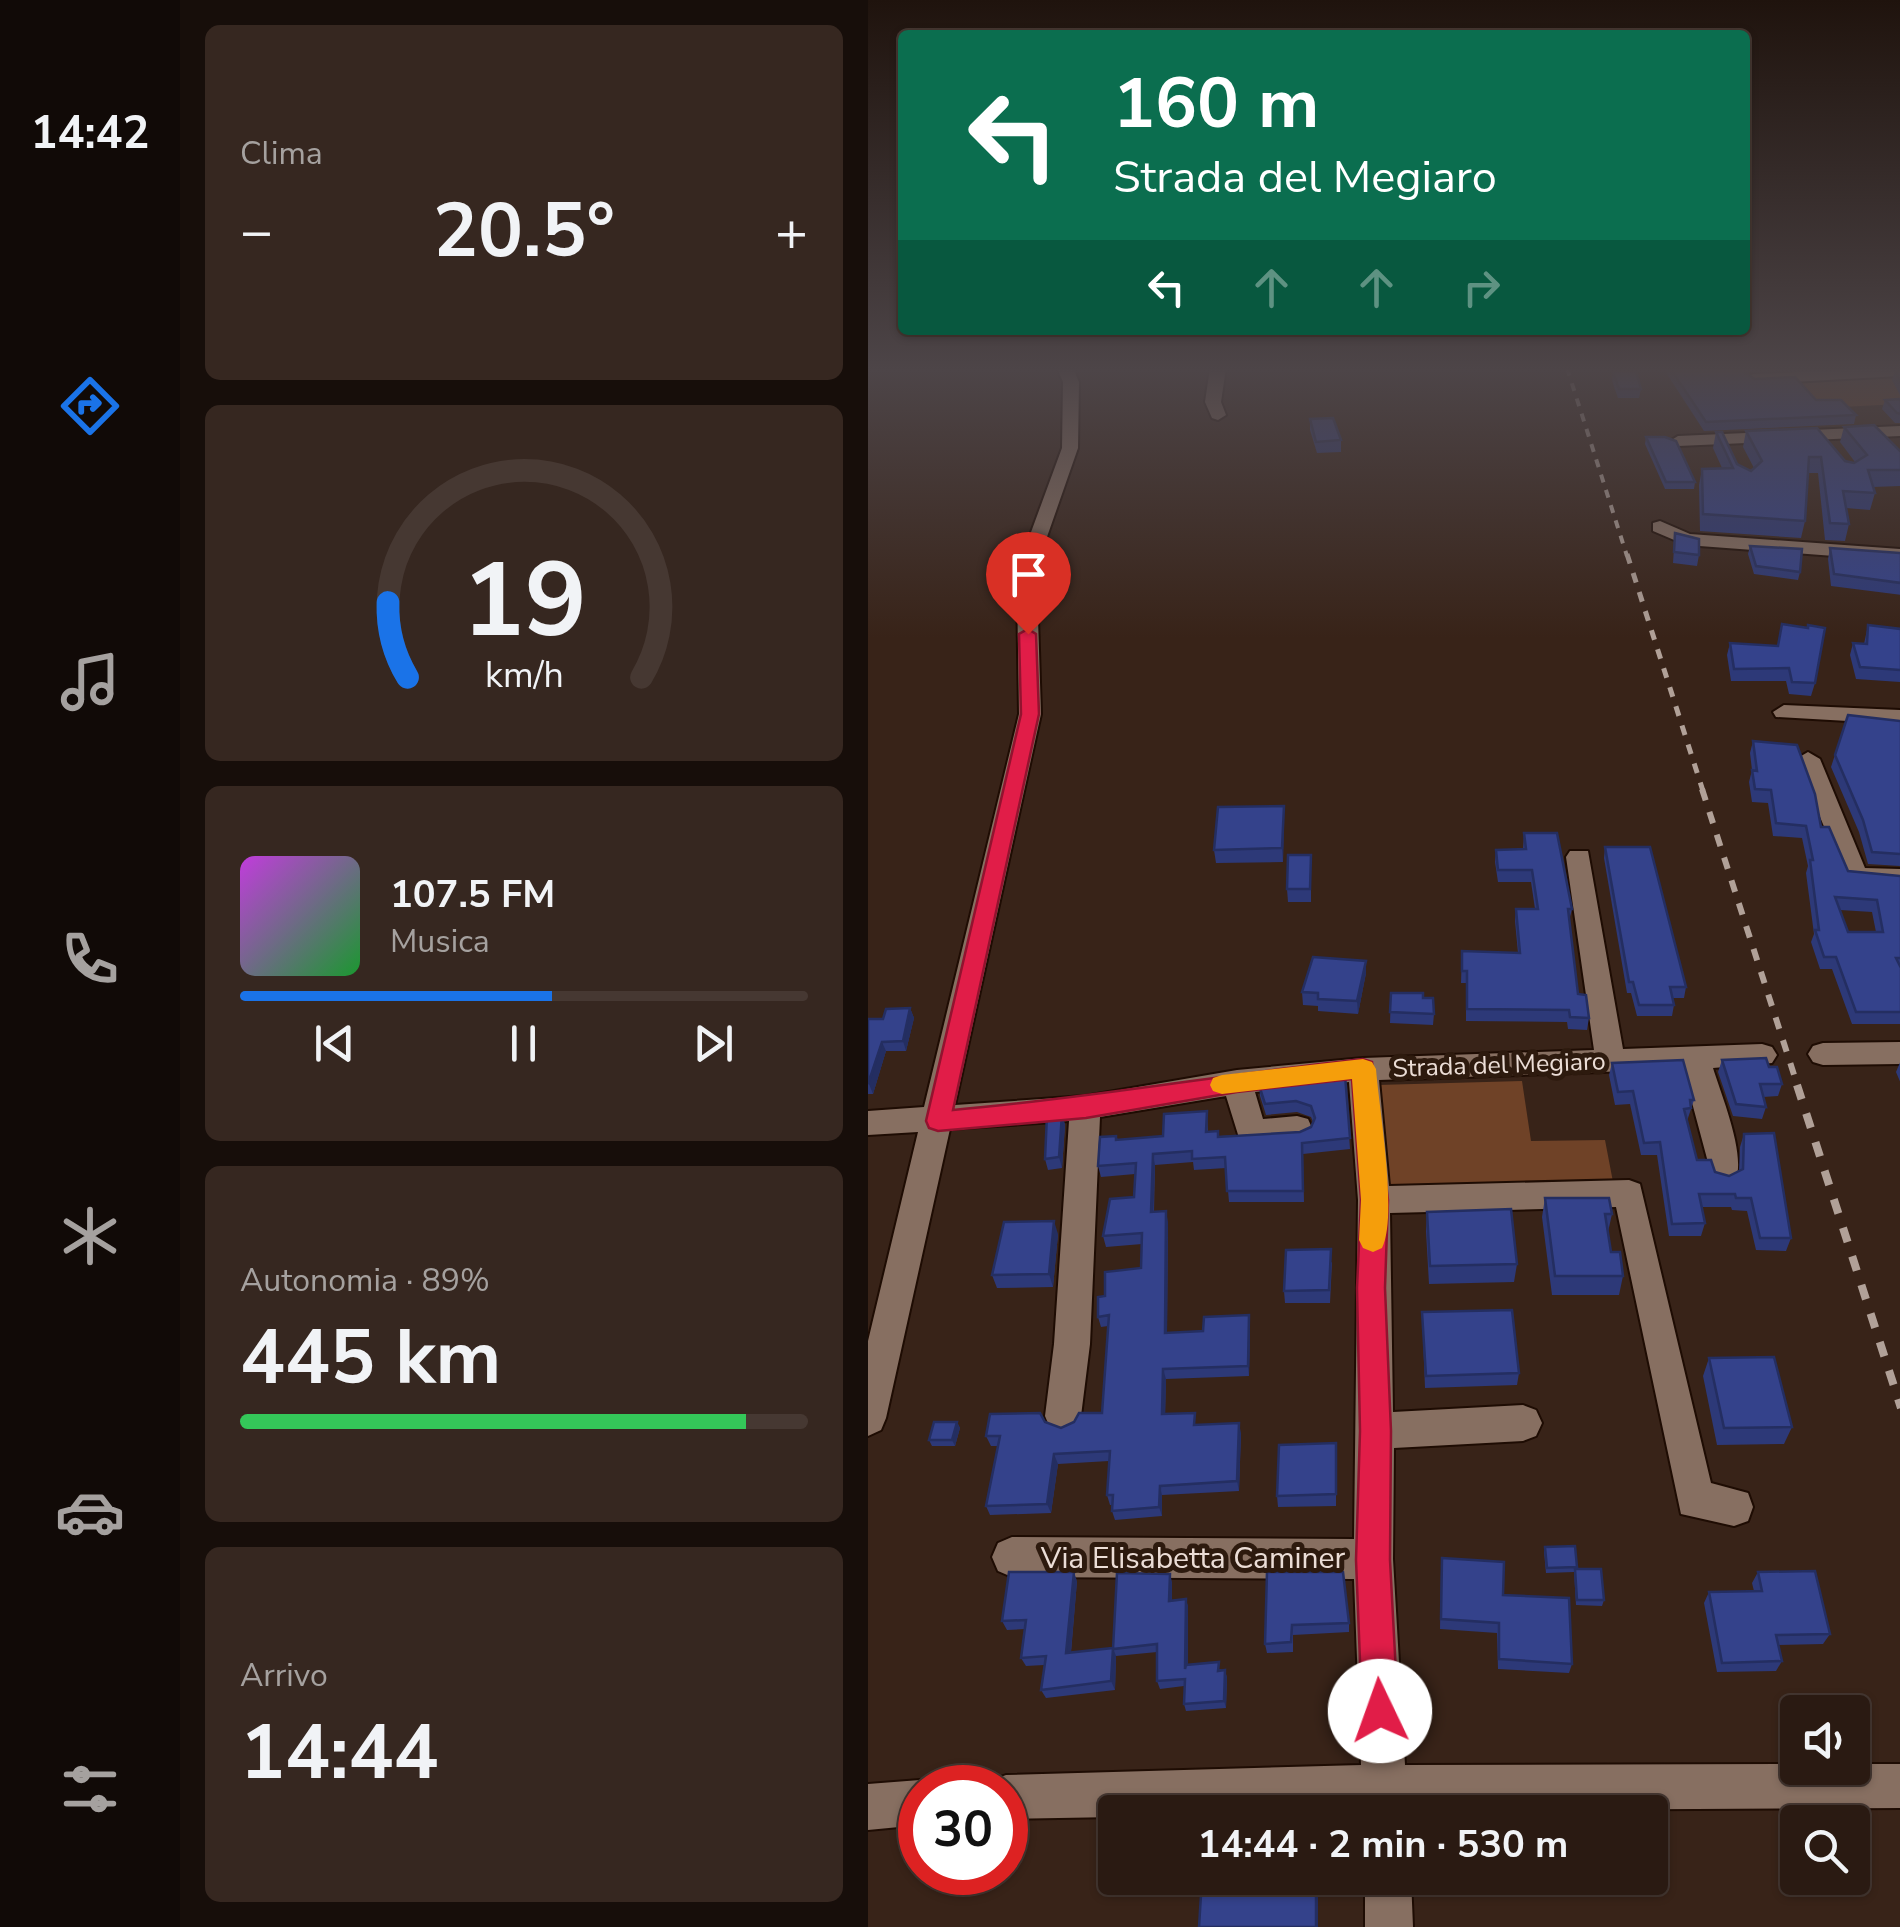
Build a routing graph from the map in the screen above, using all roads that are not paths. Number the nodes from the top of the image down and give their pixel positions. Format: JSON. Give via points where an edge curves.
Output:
{"nodes":[{"id":1,"x":1066,"y":458,"type":"edge"},
{"id":2,"x":1660,"y":527,"type":"dead end"},
{"id":3,"x":1900,"y":555,"type":"edge"},
{"id":4,"x":1784,"y":712,"type":"dead end"},
{"id":5,"x":1900,"y":717,"type":"edge"},
{"id":6,"x":1808,"y":759,"type":"dead end"},
{"id":7,"x":1578,"y":857,"type":"dead end"},
{"id":8,"x":1900,"y":878,"type":"edge"},
{"id":9,"x":1900,"y":1052,"type":"edge"},
{"id":10,"x":1823,"y":1054,"type":"dead end"},
{"id":11,"x":1762,"y":1055,"type":"edge"},
{"id":12,"x":1695,"y":1059,"type":"junction"},
{"id":13,"x":1610,"y":1061,"type":"junction"},
{"id":14,"x":1363,"y":1069,"type":"junction"},
{"id":15,"x":1237,"y":1082,"type":"junction"},
{"id":16,"x":1086,"y":1108,"type":"junction"},
{"id":17,"x":938,"y":1121,"type":"junction"},
{"id":18,"x":868,"y":1123,"type":"edge"},
{"id":19,"x":1297,"y":1128,"type":"edge"},
{"id":20,"x":1724,"y":1172,"type":"edge"},
{"id":21,"x":1374,"y":1200,"type":"junction"},
{"id":22,"x":1063,"y":1416,"type":"dead end"},
{"id":23,"x":868,"y":1418,"type":"edge"},
{"id":24,"x":1523,"y":1423,"type":"dead end"},
{"id":25,"x":1376,"y":1431,"type":"junction"},
{"id":26,"x":1734,"y":1507,"type":"dead end"},
{"id":27,"x":1012,"y":1556,"type":"dead end"},
{"id":28,"x":1373,"y":1560,"type":"junction"},
{"id":29,"x":1900,"y":1786,"type":"edge"},
{"id":30,"x":1384,"y":1795,"type":"edge"},
{"id":31,"x":1568,"y":1795,"type":"edge"},
{"id":32,"x":1028,"y":1797,"type":"edge"},
{"id":33,"x":1098,"y":1798,"type":"edge"},
{"id":34,"x":898,"y":1805,"type":"edge"},
{"id":35,"x":868,"y":1807,"type":"edge"},
{"id":36,"x":1388,"y":1895,"type":"edge"},
{"id":37,"x":1389,"y":1927,"type":"edge"}],
"edges":[{"from":1,"to":17,"type":"street","via":[[1027,587],[1030,714]]},
{"from":2,"to":3,"type":"street","via":[[1686,539]]},
{"from":4,"to":5,"type":"street"},
{"from":6,"to":8,"type":"street","via":[[1856,876]]},
{"from":7,"to":13,"type":"street"},
{"from":9,"to":10,"type":"street"},
{"from":11,"to":12,"type":"street","name":"Strada del Megiaro"},
{"from":12,"to":13,"type":"street","name":"Strada del Megiaro"},
{"from":12,"to":20,"type":"street"},
{"from":13,"to":14,"type":"street","name":"Strada del Megiaro"},
{"from":14,"to":15,"type":"street","name":"Strada del Megiaro"},
{"from":14,"to":21,"type":"street","name":"Via Elisabetta Caminer"},
{"from":15,"to":16,"type":"street","name":"Strada del Megiaro"},
{"from":15,"to":19,"type":"street","via":[[1252,1132]]},
{"from":16,"to":17,"type":"street","name":"Strada del Megiaro"},
{"from":16,"to":22,"type":"street"},
{"from":17,"to":18,"type":"street","name":"Strada del Megiaro"},
{"from":17,"to":23,"type":"street"},
{"from":21,"to":25,"type":"street","name":"Via Elisabetta Caminer"},
{"from":21,"to":26,"type":"street","via":[[1628,1193],[1695,1500]]},
{"from":24,"to":25,"type":"street"},
{"from":25,"to":28,"type":"street","name":"Via Elisabetta Caminer"},
{"from":27,"to":28,"type":"street","name":"Via Elisabetta Caminer"},
{"from":28,"to":30,"type":"street","name":"Via Elisabetta Caminer"},
{"from":29,"to":31,"type":"street"},
{"from":32,"to":33,"type":"street"},
{"from":34,"to":35,"type":"street"},
{"from":36,"to":37,"type":"street"}]}
